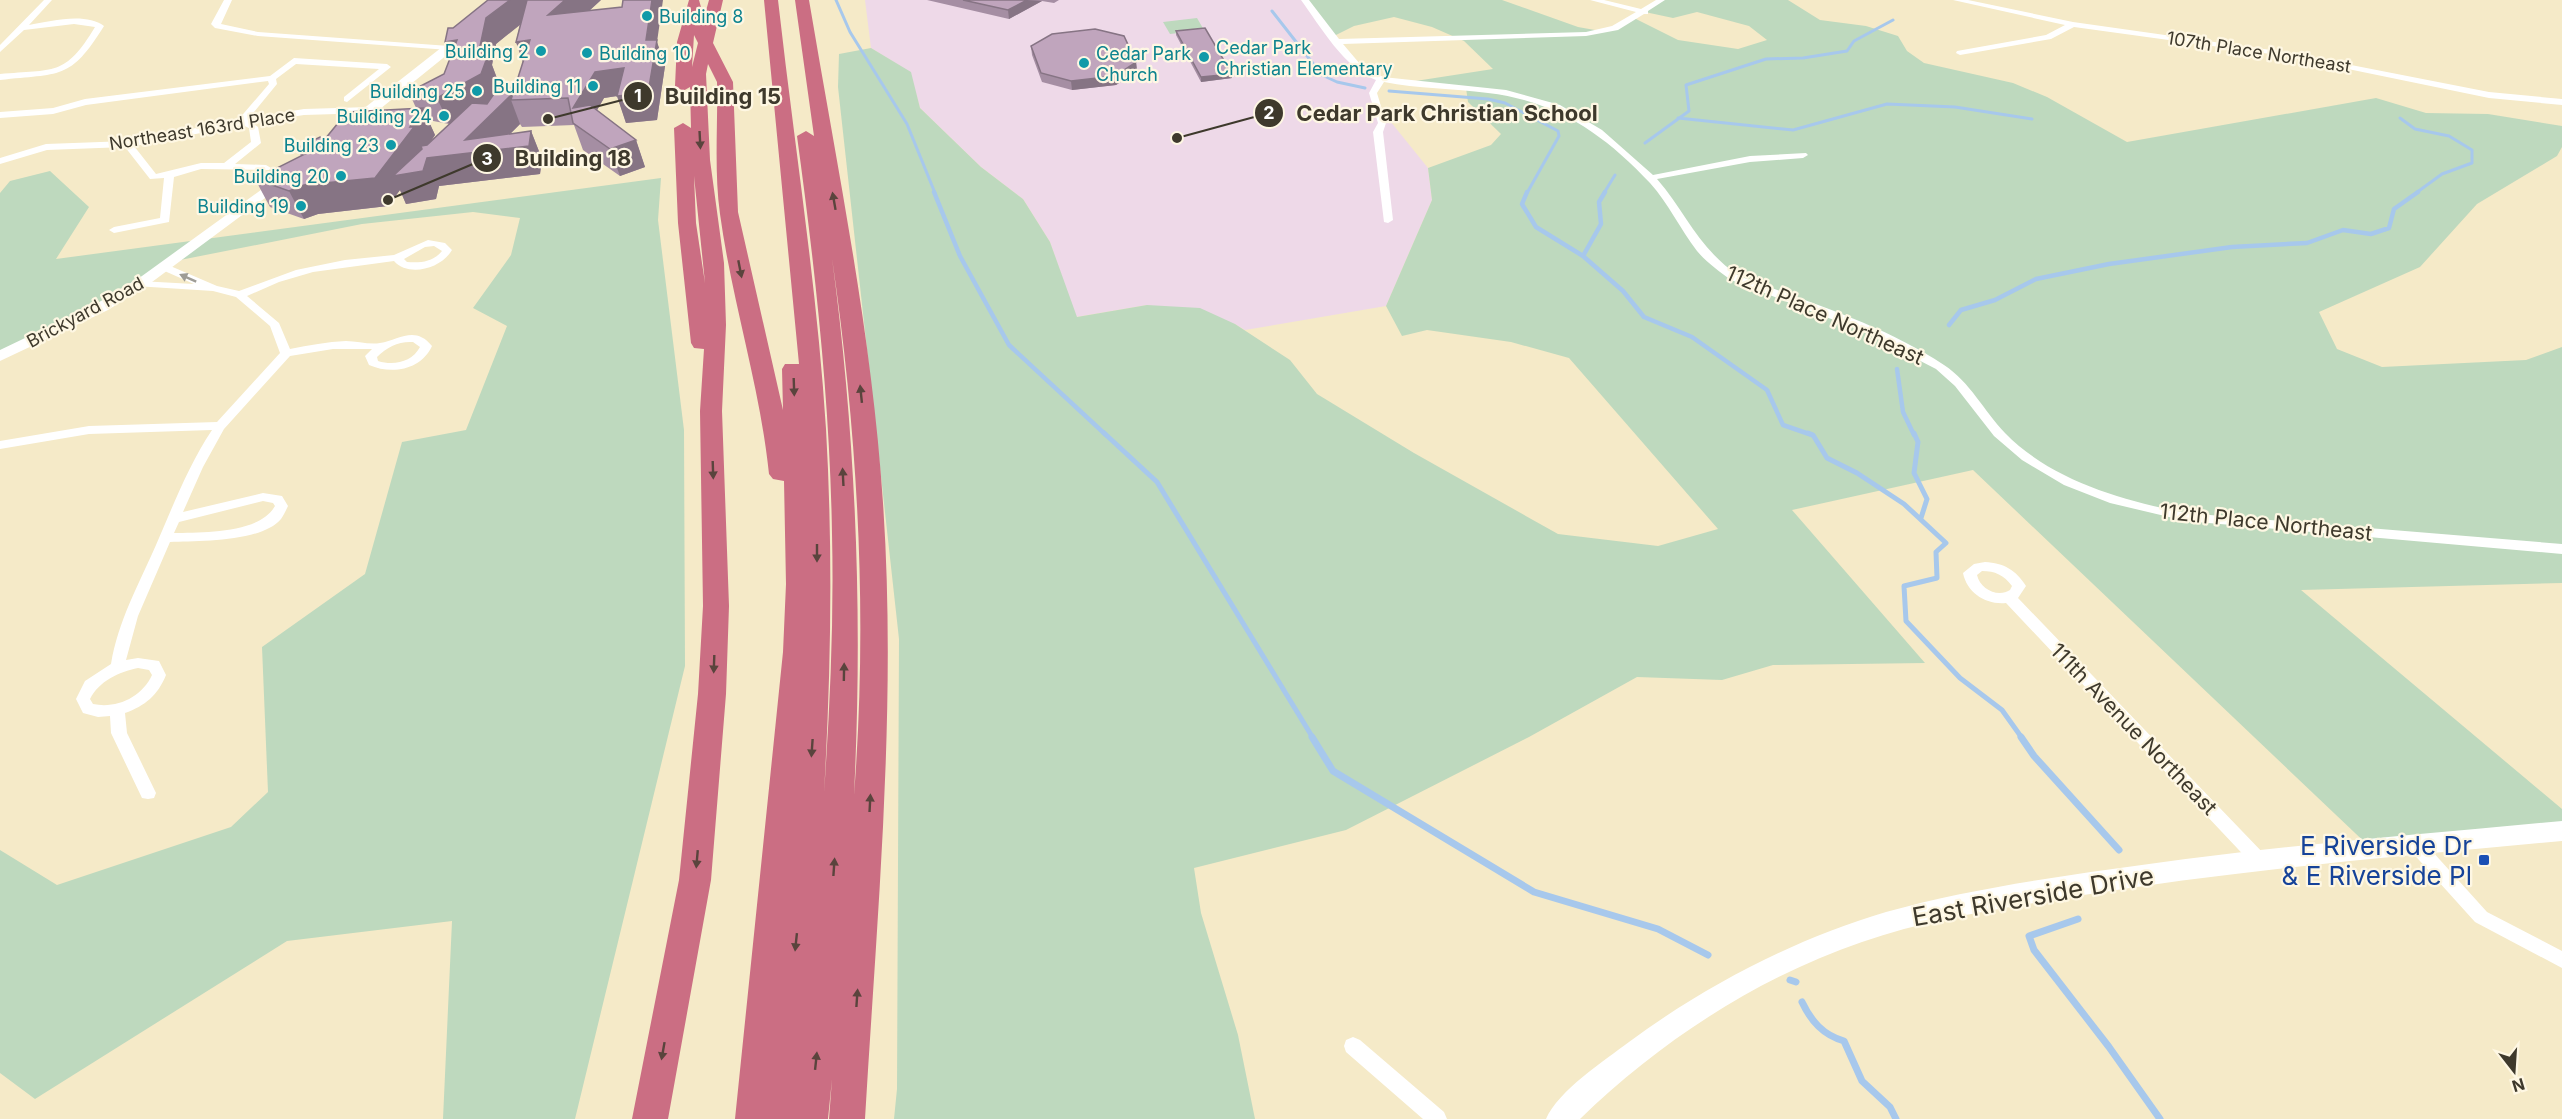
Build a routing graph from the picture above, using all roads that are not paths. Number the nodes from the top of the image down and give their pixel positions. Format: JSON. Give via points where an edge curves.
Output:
{"nodes":[{"id":1,"x":48,"y":0,"type":"edge"},
{"id":2,"x":228,"y":0,"type":"edge"},
{"id":3,"x":509,"y":0,"type":"edge"},
{"id":4,"x":716,"y":0,"type":"edge"},
{"id":5,"x":759,"y":0,"type":"edge"},
{"id":6,"x":771,"y":0,"type":"edge"},
{"id":7,"x":788,"y":0,"type":"edge"},
{"id":8,"x":802,"y":0,"type":"edge"},
{"id":9,"x":816,"y":0,"type":"edge"},
{"id":10,"x":1305,"y":0,"type":"edge"},
{"id":11,"x":1594,"y":0,"type":"edge"},
{"id":12,"x":1661,"y":0,"type":"edge"},
{"id":13,"x":1957,"y":0,"type":"edge"},
{"id":14,"x":694,"y":1,"type":"edge"},
{"id":15,"x":1644,"y":12,"type":"junction"},
{"id":16,"x":2073,"y":24,"type":"junction"},
{"id":17,"x":21,"y":28,"type":"junction"},
{"id":18,"x":1337,"y":42,"type":"junction"},
{"id":19,"x":449,"y":48,"type":"junction"},
{"id":20,"x":0,"y":50,"type":"edge"},
{"id":21,"x":1960,"y":53,"type":"dead end"},
{"id":22,"x":0,"y":77,"type":"edge"},
{"id":23,"x":272,"y":78,"type":"junction"},
{"id":24,"x":813,"y":79,"type":"junction"},
{"id":25,"x":1381,"y":79,"type":"junction"},
{"id":26,"x":347,"y":99,"type":"dead end"},
{"id":27,"x":2562,"y":102,"type":"edge"},
{"id":28,"x":370,"y":110,"type":"junction"},
{"id":29,"x":0,"y":115,"type":"edge"},
{"id":30,"x":242,"y":122,"type":"junction"},
{"id":31,"x":339,"y":135,"type":"edge"},
{"id":32,"x":128,"y":144,"type":"junction"},
{"id":33,"x":1803,"y":155,"type":"dead end"},
{"id":34,"x":0,"y":161,"type":"edge"},
{"id":35,"x":226,"y":166,"type":"junction"},
{"id":36,"x":266,"y":168,"type":"dead end"},
{"id":37,"x":297,"y":168,"type":"edge"},
{"id":38,"x":169,"y":175,"type":"junction"},
{"id":39,"x":1650,"y":178,"type":"junction"},
{"id":40,"x":1388,"y":220,"type":"dead end"},
{"id":41,"x":114,"y":230,"type":"dead end"},
{"id":42,"x":400,"y":257,"type":"dead end"},
{"id":43,"x":164,"y":267,"type":"junction"},
{"id":44,"x":139,"y":284,"type":"junction"},
{"id":45,"x":213,"y":288,"type":"junction"},
{"id":46,"x":240,"y":295,"type":"junction"},
{"id":47,"x":381,"y":347,"type":"dead end"},
{"id":48,"x":286,"y":353,"type":"junction"},
{"id":49,"x":0,"y":356,"type":"edge"},
{"id":50,"x":711,"y":411,"type":"junction"},
{"id":51,"x":220,"y":426,"type":"junction"},
{"id":52,"x":0,"y":445,"type":"edge"},
{"id":53,"x":173,"y":519,"type":"junction"},
{"id":54,"x":166,"y":538,"type":"junction"},
{"id":55,"x":2562,"y":549,"type":"edge"},
{"id":56,"x":799,"y":584,"type":"junction"},
{"id":57,"x":2009,"y":597,"type":"dead end"},
{"id":58,"x":118,"y":667,"type":"junction"},
{"id":59,"x":117,"y":709,"type":"junction"},
{"id":60,"x":148,"y":793,"type":"dead end"},
{"id":61,"x":2562,"y":831,"type":"edge"},
{"id":62,"x":2416,"y":845,"type":"junction"},
{"id":63,"x":2260,"y":861,"type":"junction"},
{"id":64,"x":2562,"y":960,"type":"edge"},
{"id":65,"x":1353,"y":1046,"type":"dead end"},
{"id":66,"x":650,"y":1119,"type":"edge"},
{"id":67,"x":753,"y":1119,"type":"edge"},
{"id":68,"x":777,"y":1119,"type":"edge"},
{"id":69,"x":810,"y":1119,"type":"edge"},
{"id":70,"x":847,"y":1119,"type":"edge"},
{"id":71,"x":1437,"y":1119,"type":"edge"},
{"id":72,"x":1560,"y":1119,"type":"edge"}],
"edges":[{"from":1,"to":17,"type":"street"},
{"from":2,"to":19,"type":"street","via":[[215,24],[218,26],[258,34]]},
{"from":3,"to":19,"type":"street"},
{"from":4,"to":50,"type":"highway","one_way":true,"via":[[698,74],[701,160],[714,263],[716,325]]},
{"from":5,"to":56,"type":"highway","one_way":true,"via":[[793,354]]},
{"from":6,"to":68,"type":"highway","one_way":true,"via":[[814,418],[818,580],[807,822]]},
{"from":69,"to":7,"type":"highway","one_way":true,"via":[[830,931],[842,740],[845,539],[834,357]]},
{"from":8,"to":24,"type":"highway"},
{"from":9,"to":24,"type":"highway"},
{"from":10,"to":18,"type":"street","name":"112th Place Northeast"},
{"from":11,"to":15,"type":"street"},
{"from":12,"to":15,"type":"street"},
{"from":13,"to":16,"type":"street","name":"107th Place Northeast"},
{"from":14,"to":50,"type":"highway","via":[[684,57],[683,155],[687,223]]},
{"from":14,"to":56,"type":"highway","one_way":true,"via":[[699,29],[723,77],[729,212],[776,430],[783,492],[783,557]]},
{"from":15,"to":18,"type":"street","via":[[1615,28],[1577,35]]},
{"from":16,"to":21,"type":"street","via":[[2048,37]]},
{"from":16,"to":27,"type":"street","name":"107th Place Northeast","via":[[2277,52],[2489,95]]},
{"from":17,"to":20,"type":"street"},
{"from":17,"to":22,"type":"street","via":[[91,22],[100,26],[75,61],[66,66]]},
{"from":18,"to":25,"type":"street","name":"112th Place Northeast","via":[[1359,68]]},
{"from":19,"to":28,"type":"street"},
{"from":23,"to":26,"type":"street","via":[[294,61],[387,67]]},
{"from":23,"to":29,"type":"street","via":[[85,102],[53,111]]},
{"from":23,"to":30,"type":"street","via":[[273,84]]},
{"from":70,"to":24,"type":"highway","one_way":true,"via":[[873,736],[872,503],[858,362]]},
{"from":25,"to":39,"type":"street","name":"112th Place Northeast","via":[[1507,93],[1554,106],[1588,124]]},
{"from":25,"to":40,"type":"street","via":[[1373,93],[1382,123],[1378,132]]},
{"from":28,"to":30,"type":"street","name":"Northeast 163rd Place","via":[[304,112]]},
{"from":28,"to":31,"type":"street"},
{"from":30,"to":32,"type":"street","name":"Northeast 163rd Place"},
{"from":30,"to":35,"type":"street","via":[[253,127],[255,143]]},
{"from":32,"to":34,"type":"street","name":"Northeast 163rd Place","via":[[46,147]]},
{"from":32,"to":38,"type":"street","via":[[153,177]]},
{"from":33,"to":39,"type":"street","via":[[1750,159]]},
{"from":35,"to":36,"type":"street"},
{"from":35,"to":38,"type":"street","via":[[201,166]]},
{"from":37,"to":43,"type":"street","name":"Brickyard Road"},
{"from":38,"to":41,"type":"street","via":[[165,220]]},
{"from":39,"to":55,"type":"street","name":"112th Place Northeast","via":[[1692,240],[1720,269],[1890,339],[1943,368],[2006,441],[2041,467],[2090,492],[2139,508],[2186,517]]},
{"from":42,"to":46,"type":"street","via":[[301,271]]},
{"from":43,"to":44,"type":"street","name":"Brickyard Road"},
{"from":45,"to":43,"type":"street","one_way":true},
{"from":44,"to":45,"type":"street"},
{"from":44,"to":49,"type":"street","name":"Brickyard Road","via":[[102,307]]},
{"from":45,"to":46,"type":"street"},
{"from":46,"to":48,"type":"street","via":[[275,325]]},
{"from":47,"to":48,"type":"street","via":[[339,344]]},
{"from":48,"to":51,"type":"street","via":[[270,376]]},
{"from":50,"to":66,"type":"highway","one_way":true,"via":[[716,606],[712,694],[695,880]]},
{"from":51,"to":52,"type":"street","via":[[89,430]]},
{"from":51,"to":53,"type":"street"},
{"from":53,"to":54,"type":"street"},
{"from":53,"to":54,"type":"street","via":[[263,497],[277,499],[282,506],[273,520],[250,530]]},
{"from":54,"to":58,"type":"street","via":[[137,602]]},
{"from":56,"to":67,"type":"highway","via":[[787,779]]},
{"from":57,"to":63,"type":"street","name":"111th Avenue Northeast"},
{"from":58,"to":59,"type":"street","via":[[90,685],[83,699],[88,709]]},
{"from":58,"to":59,"type":"street","via":[[147,663],[158,669],[159,675],[146,695]]},
{"from":59,"to":60,"type":"street","via":[[119,733]]},
{"from":61,"to":62,"type":"street","name":"East Riverside Drive"},
{"from":62,"to":63,"type":"street","name":"East Riverside Drive"},
{"from":62,"to":64,"type":"street","via":[[2481,917]]},
{"from":63,"to":72,"type":"street","name":"East Riverside Drive","via":[[2116,879],[1921,913],[1833,941],[1687,1015],[1621,1063]]},
{"from":65,"to":71,"type":"street"}]}
